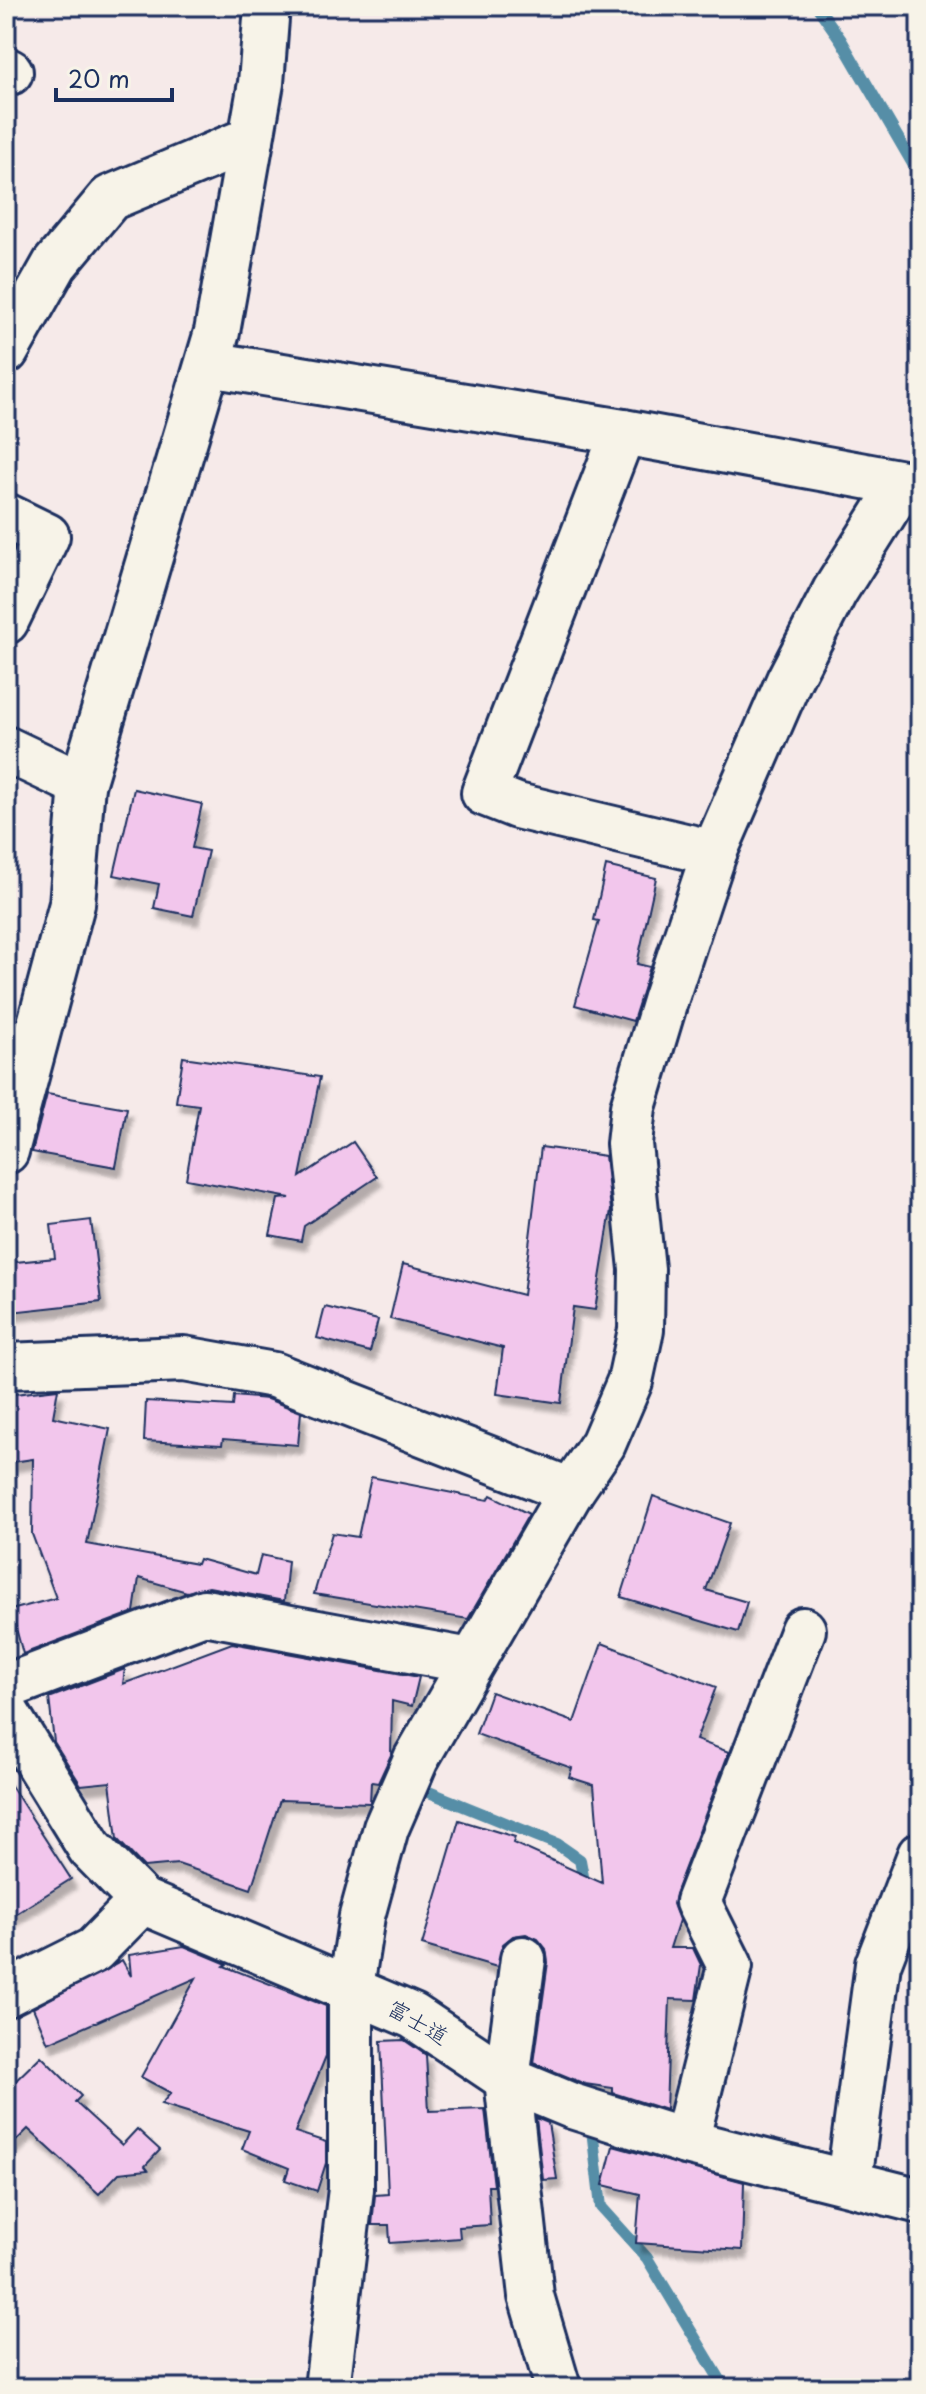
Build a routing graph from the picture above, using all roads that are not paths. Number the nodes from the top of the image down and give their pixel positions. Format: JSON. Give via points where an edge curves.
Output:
{"nodes":[{"id":1,"x":267,"y":6,"type":"edge"},
{"id":2,"x":251,"y":139,"type":"junction"},
{"id":3,"x":6,"y":351,"type":"edge"},
{"id":4,"x":209,"y":364,"type":"junction"},
{"id":5,"x":623,"y":432,"type":"junction"},
{"id":6,"x":6,"y":516,"type":"edge"},
{"id":7,"x":6,"y":621,"type":"edge"},
{"id":8,"x":6,"y":749,"type":"edge"},
{"id":9,"x":82,"y":785,"type":"junction"},
{"id":10,"x":714,"y":853,"type":"junction"},
{"id":11,"x":6,"y":1151,"type":"edge"},
{"id":12,"x":6,"y":1366,"type":"edge"},
{"id":13,"x":571,"y":1491,"type":"junction"},
{"id":14,"x":803,"y":1630,"type":"dead end"},
{"id":15,"x":470,"y":1661,"type":"junction"},
{"id":16,"x":6,"y":1687,"type":"edge"},
{"id":17,"x":6,"y":1712,"type":"edge"},
{"id":18,"x":21,"y":1768,"type":"edge"},
{"id":19,"x":920,"y":1855,"type":"edge"},
{"id":20,"x":142,"y":1901,"type":"junction"},
{"id":21,"x":523,"y":1959,"type":"dead end"},
{"id":22,"x":351,"y":1987,"type":"junction"},
{"id":23,"x":6,"y":1994,"type":"edge"},
{"id":24,"x":507,"y":2079,"type":"junction"},
{"id":25,"x":686,"y":2142,"type":"junction"},
{"id":26,"x":849,"y":2181,"type":"junction"},
{"id":27,"x":920,"y":2201,"type":"edge"},
{"id":28,"x":327,"y":2388,"type":"edge"},
{"id":29,"x":558,"y":2388,"type":"edge"}],
"edges":[{"from":1,"to":2,"type":"street"},
{"from":2,"to":3,"type":"street","via":[[110,198],[55,264]]},
{"from":2,"to":4,"type":"street"},
{"from":4,"to":5,"type":"street"},
{"from":4,"to":9,"type":"street"},
{"from":5,"to":10,"type":"street","via":[[484,793],[517,806]]},
{"from":5,"to":10,"type":"street","via":[[903,483],[828,604],[789,680]]},
{"from":6,"to":7,"type":"street","via":[[47,536]]},
{"from":8,"to":9,"type":"street"},
{"from":9,"to":11,"type":"street","via":[[72,904]]},
{"from":10,"to":13,"type":"street","via":[[633,1107],[629,1144],[642,1269],[641,1330],[630,1381],[603,1444]]},
{"from":12,"to":13,"type":"street","via":[[184,1359],[274,1375]]},
{"from":13,"to":15,"type":"street"},
{"from":14,"to":25,"type":"street","via":[[698,1902],[730,1966]]},
{"from":15,"to":16,"type":"street","via":[[204,1612]]},
{"from":15,"to":22,"type":"street","via":[[416,1759],[386,1828],[362,1916]]},
{"from":17,"to":18,"type":"street","name":"富士道"},
{"from":18,"to":20,"type":"street","name":"富士道"},
{"from":19,"to":26,"type":"street","via":[[878,1964]]},
{"from":20,"to":22,"type":"street","name":"富士道"},
{"from":20,"to":23,"type":"street","via":[[94,1950]]},
{"from":21,"to":24,"type":"street"},
{"from":22,"to":24,"type":"street","name":"富士道","via":[[413,2016]]},
{"from":22,"to":28,"type":"street","via":[[351,2189]]},
{"from":24,"to":25,"type":"street","name":"富士道"},
{"from":24,"to":29,"type":"street","via":[[531,2296]]},
{"from":25,"to":26,"type":"street","name":"富士道"},
{"from":26,"to":27,"type":"street","name":"富士道"}]}
